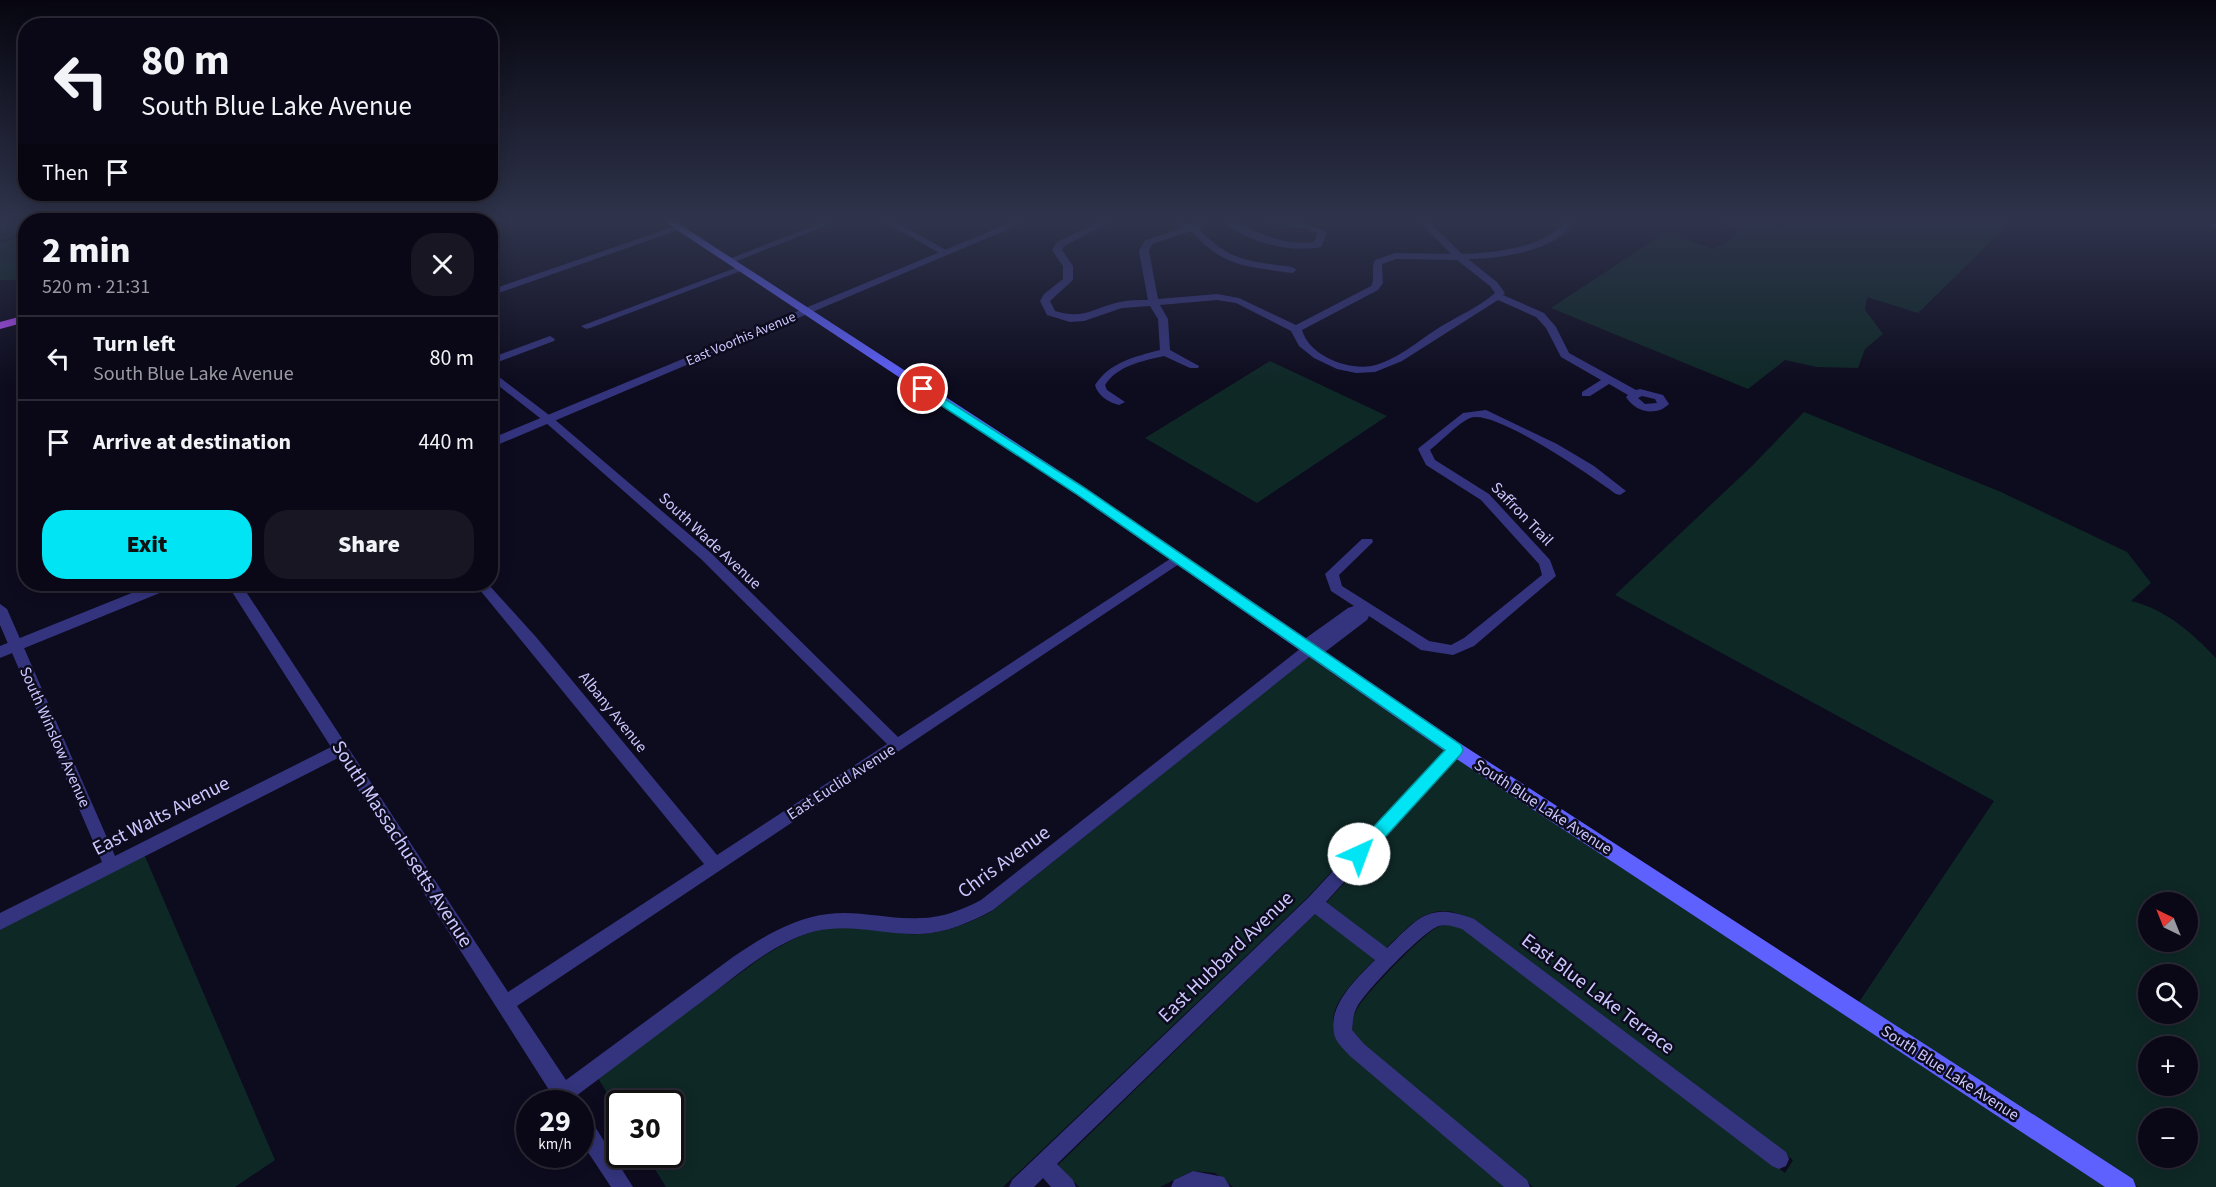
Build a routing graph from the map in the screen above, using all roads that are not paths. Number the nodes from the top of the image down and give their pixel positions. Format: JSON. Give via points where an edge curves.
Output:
{"nodes":[{"id":1,"x":537,"y":275,"type":"edge"},
{"id":2,"x":710,"y":275,"type":"edge"},
{"id":3,"x":751,"y":275,"type":"edge"},
{"id":4,"x":893,"y":275,"type":"edge"},
{"id":5,"x":1068,"y":275,"type":"edge"},
{"id":6,"x":1149,"y":275,"type":"edge"},
{"id":7,"x":1377,"y":275,"type":"edge"},
{"id":8,"x":1484,"y":275,"type":"edge"},
{"id":9,"x":498,"y":290,"type":"edge"},
{"id":10,"x":1497,"y":296,"type":"junction"},
{"id":11,"x":1154,"y":303,"type":"junction"},
{"id":12,"x":806,"y":312,"type":"junction"},
{"id":13,"x":18,"y":320,"type":"edge"},
{"id":14,"x":0,"y":326,"type":"edge"},
{"id":15,"x":586,"y":326,"type":"dead end"},
{"id":16,"x":1296,"y":329,"type":"junction"},
{"id":17,"x":550,"y":339,"type":"dead end"},
{"id":18,"x":1165,"y":352,"type":"junction"},
{"id":19,"x":498,"y":359,"type":"edge"},
{"id":20,"x":1194,"y":366,"type":"dead end"},
{"id":21,"x":498,"y":379,"type":"edge"},
{"id":22,"x":1608,"y":380,"type":"junction"},
{"id":23,"x":1586,"y":394,"type":"dead end"},
{"id":24,"x":1635,"y":394,"type":"dead end"},
{"id":25,"x":1119,"y":402,"type":"dead end"},
{"id":26,"x":549,"y":420,"type":"junction"},
{"id":27,"x":498,"y":441,"type":"edge"},
{"id":28,"x":1620,"y":491,"type":"dead end"},
{"id":29,"x":1367,"y":542,"type":"dead end"},
{"id":30,"x":1178,"y":560,"type":"junction"},
{"id":31,"x":150,"y":591,"type":"edge"},
{"id":32,"x":239,"y":591,"type":"edge"},
{"id":33,"x":487,"y":591,"type":"edge"},
{"id":34,"x":0,"y":609,"type":"edge"},
{"id":35,"x":1365,"y":609,"type":"junction"},
{"id":36,"x":16,"y":646,"type":"junction"},
{"id":37,"x":1310,"y":648,"type":"junction"},
{"id":38,"x":0,"y":652,"type":"edge"},
{"id":39,"x":897,"y":745,"type":"junction"},
{"id":40,"x":341,"y":750,"type":"junction"},
{"id":41,"x":1455,"y":750,"type":"junction"},
{"id":42,"x":111,"y":865,"type":"junction"},
{"id":43,"x":714,"y":865,"type":"junction"},
{"id":44,"x":1314,"y":903,"type":"junction"},
{"id":45,"x":0,"y":922,"type":"edge"},
{"id":46,"x":1388,"y":960,"type":"junction"},
{"id":47,"x":505,"y":1004,"type":"junction"},
{"id":48,"x":560,"y":1090,"type":"edge"},
{"id":49,"x":578,"y":1090,"type":"edge"},
{"id":50,"x":594,"y":1142,"type":"edge"},
{"id":51,"x":1779,"y":1159,"type":"dead end"},
{"id":52,"x":1043,"y":1164,"type":"junction"},
{"id":53,"x":623,"y":1187,"type":"edge"},
{"id":54,"x":1018,"y":1187,"type":"edge"},
{"id":55,"x":1066,"y":1187,"type":"edge"},
{"id":56,"x":1182,"y":1187,"type":"edge"},
{"id":57,"x":1220,"y":1187,"type":"edge"},
{"id":58,"x":1520,"y":1187,"type":"edge"},
{"id":59,"x":2125,"y":1187,"type":"edge"}],
"edges":[{"from":1,"to":9,"type":"street"},
{"from":2,"to":15,"type":"street"},
{"from":3,"to":12,"type":"main road","name":"South Blue Lake Avenue"},
{"from":4,"to":12,"type":"street","name":"East Voorhis Avenue"},
{"from":5,"to":11,"type":"street","via":[[1068,280],[1045,301],[1047,308],[1059,316],[1084,318],[1121,305]]},
{"from":6,"to":11,"type":"street"},
{"from":7,"to":16,"type":"street","via":[[1375,288]]},
{"from":8,"to":10,"type":"street","via":[[1500,293]]},
{"from":10,"to":16,"type":"street","via":[[1414,351],[1386,366],[1371,369],[1358,371],[1329,362],[1305,348]]},
{"from":10,"to":22,"type":"street","via":[[1540,315],[1565,355]]},
{"from":11,"to":16,"type":"street","via":[[1217,297],[1239,301]]},
{"from":11,"to":18,"type":"street","via":[[1163,319]]},
{"from":12,"to":26,"type":"street","name":"East Voorhis Avenue"},
{"from":12,"to":30,"type":"main road","name":"South Blue Lake Avenue","via":[[1079,490]]},
{"from":13,"to":14,"type":"main road"},
{"from":17,"to":19,"type":"street"},
{"from":18,"to":20,"type":"street"},
{"from":18,"to":25,"type":"street","via":[[1134,361],[1103,378],[1102,392]]},
{"from":21,"to":26,"type":"street","name":"South Wade Avenue"},
{"from":22,"to":23,"type":"street"},
{"from":22,"to":24,"type":"street"},
{"from":26,"to":27,"type":"street","name":"East Voorhis Avenue"},
{"from":26,"to":39,"type":"street","name":"South Wade Avenue","via":[[706,556]]},
{"from":28,"to":35,"type":"street","name":"Saffron Trail","via":[[1590,469],[1505,421],[1486,413],[1467,416],[1424,449],[1430,462],[1485,497],[1545,563],[1549,576],[1469,642],[1453,650],[1426,646]]},
{"from":29,"to":35,"type":"street","name":"Saffron Trail","via":[[1332,574],[1336,588]]},
{"from":30,"to":37,"type":"main road","name":"South Blue Lake Avenue"},
{"from":30,"to":39,"type":"street","name":"East Euclid Avenue"},
{"from":31,"to":36,"type":"street"},
{"from":32,"to":40,"type":"street","name":"South Massachusetts Avenue"},
{"from":33,"to":43,"type":"street","name":"Albany Avenue"},
{"from":34,"to":36,"type":"street","name":"South Winslow Avenue"},
{"from":35,"to":37,"type":"street","name":"Chris Avenue","via":[[1362,617],[1320,648]]},
{"from":36,"to":38,"type":"street"},
{"from":36,"to":42,"type":"street","name":"South Winslow Avenue"},
{"from":37,"to":41,"type":"main road","name":"South Blue Lake Avenue"},
{"from":37,"to":49,"type":"street","name":"Chris Avenue","via":[[987,905],[970,915],[931,925],[843,919],[789,933],[753,953]]},
{"from":39,"to":43,"type":"street","name":"East Euclid Avenue"},
{"from":40,"to":42,"type":"street","name":"East Walts Avenue"},
{"from":40,"to":47,"type":"street","name":"South Massachusetts Avenue"},
{"from":41,"to":44,"type":"street","name":"East Hubbard Avenue"},
{"from":41,"to":59,"type":"main road","name":"South Blue Lake Avenue"},
{"from":42,"to":45,"type":"street","name":"East Walts Avenue"},
{"from":43,"to":47,"type":"street","name":"East Euclid Avenue"},
{"from":44,"to":46,"type":"street"},
{"from":44,"to":52,"type":"street","name":"East Hubbard Avenue"},
{"from":46,"to":51,"type":"street","name":"East Blue Lake Terrace","via":[[1430,921],[1447,916],[1468,924]]},
{"from":46,"to":58,"type":"street","name":"East Blue Lake Terrace","via":[[1351,1000],[1342,1018],[1342,1034]]},
{"from":47,"to":48,"type":"street","name":"South Massachusetts Avenue"},
{"from":50,"to":53,"type":"street"},
{"from":52,"to":54,"type":"street","name":"East Hubbard Avenue"},
{"from":52,"to":55,"type":"street"},
{"from":56,"to":57,"type":"street","via":[[1193,1181]]}]}
